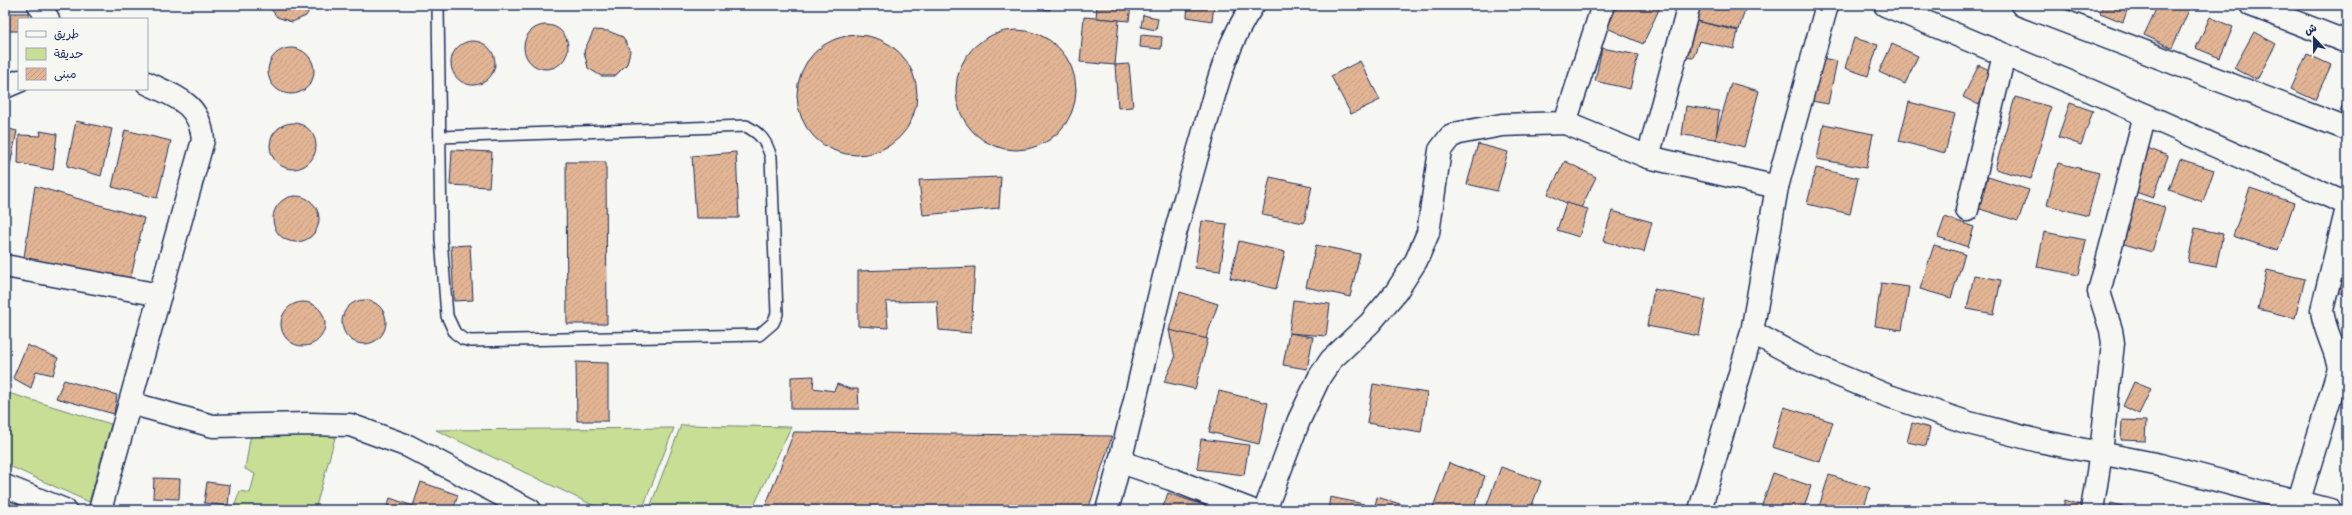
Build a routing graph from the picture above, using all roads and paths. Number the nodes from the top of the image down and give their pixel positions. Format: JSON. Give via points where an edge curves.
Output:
{"nodes":[{"id":1,"x":39,"y":5,"type":"edge"},
{"id":2,"x":438,"y":5,"type":"edge"},
{"id":3,"x":1253,"y":5,"type":"edge"},
{"id":4,"x":1604,"y":5,"type":"edge"},
{"id":5,"x":1689,"y":5,"type":"edge"},
{"id":6,"x":1827,"y":5,"type":"edge"},
{"id":7,"x":1885,"y":5,"type":"edge"},
{"id":8,"x":2022,"y":5,"type":"edge"},
{"id":9,"x":2251,"y":5,"type":"edge"},
{"id":10,"x":47,"y":18,"type":"edge"},
{"id":11,"x":2347,"y":42,"type":"edge"},
{"id":12,"x":2004,"y":55,"type":"junction"},
{"id":13,"x":18,"y":81,"type":"edge"},
{"id":14,"x":148,"y":84,"type":"edge"},
{"id":15,"x":5,"y":87,"type":"edge"},
{"id":16,"x":2145,"y":114,"type":"junction"},
{"id":17,"x":1565,"y":123,"type":"junction"},
{"id":18,"x":2347,"y":129,"type":"edge"},
{"id":19,"x":441,"y":137,"type":"junction"},
{"id":20,"x":1648,"y":157,"type":"junction"},
{"id":21,"x":1777,"y":187,"type":"junction"},
{"id":22,"x":2347,"y":204,"type":"edge"},
{"id":23,"x":2347,"y":208,"type":"edge"},
{"id":24,"x":1966,"y":210,"type":"dead end"},
{"id":25,"x":5,"y":266,"type":"edge"},
{"id":26,"x":160,"y":295,"type":"junction"},
{"id":27,"x":1752,"y":332,"type":"junction"},
{"id":28,"x":130,"y":403,"type":"junction"},
{"id":29,"x":2101,"y":453,"type":"junction"},
{"id":30,"x":1121,"y":462,"type":"junction"},
{"id":31,"x":5,"y":486,"type":"edge"},
{"id":32,"x":2297,"y":505,"type":"edge"},
{"id":33,"x":65,"y":510,"type":"edge"},
{"id":34,"x":100,"y":510,"type":"edge"},
{"id":35,"x":530,"y":510,"type":"edge"},
{"id":36,"x":1107,"y":510,"type":"edge"},
{"id":37,"x":1250,"y":510,"type":"edge"},
{"id":38,"x":1265,"y":510,"type":"edge"},
{"id":39,"x":1700,"y":510,"type":"edge"},
{"id":40,"x":2092,"y":510,"type":"edge"},
{"id":41,"x":2330,"y":510,"type":"edge"}],
"edges":[{"from":1,"to":10,"type":"street"},
{"from":2,"to":19,"type":"lane"},
{"from":3,"to":30,"type":"street","via":[[1229,47],[1172,245]]},
{"from":4,"to":17,"type":"street"},
{"from":5,"to":20,"type":"street"},
{"from":6,"to":21,"type":"street"},
{"from":7,"to":12,"type":"street"},
{"from":8,"to":18,"type":"street"},
{"from":9,"to":11,"type":"street"},
{"from":12,"to":16,"type":"street"},
{"from":12,"to":24,"type":"street"},
{"from":13,"to":15,"type":"street"},
{"from":14,"to":26,"type":"street","via":[[186,102],[202,126],[204,140]]},
{"from":16,"to":22,"type":"street"},
{"from":16,"to":29,"type":"street","via":[[2099,292],[2113,343]]},
{"from":17,"to":20,"type":"street"},
{"from":17,"to":38,"type":"street","via":[[1510,125],[1473,130],[1459,133],[1444,143],[1438,159],[1428,233],[1416,261],[1396,292],[1370,323],[1331,360],[1320,376],[1299,420]]},
{"from":19,"to":19,"type":"lane","via":[[441,238],[447,316],[450,326],[462,339],[479,341],[759,334],[773,323],[777,314],[772,157],[766,142],[758,132],[746,126]]},
{"from":20,"to":21,"type":"street"},
{"from":21,"to":27,"type":"street"},
{"from":23,"to":32,"type":"street","via":[[2322,310],[2323,323],[2337,355],[2339,368]]},
{"from":25,"to":26,"type":"street"},
{"from":26,"to":28,"type":"street"},
{"from":27,"to":29,"type":"street","via":[[1811,364],[1886,396],[1969,423],[2039,441]]},
{"from":27,"to":39,"type":"street"},
{"from":28,"to":34,"type":"street"},
{"from":28,"to":35,"type":"street","via":[[213,426],[350,425],[408,446]]},
{"from":29,"to":32,"type":"street","via":[[2160,465]]},
{"from":29,"to":40,"type":"street"},
{"from":30,"to":36,"type":"street"},
{"from":30,"to":37,"type":"street"},
{"from":31,"to":33,"type":"street"},
{"from":32,"to":41,"type":"street"}]}
